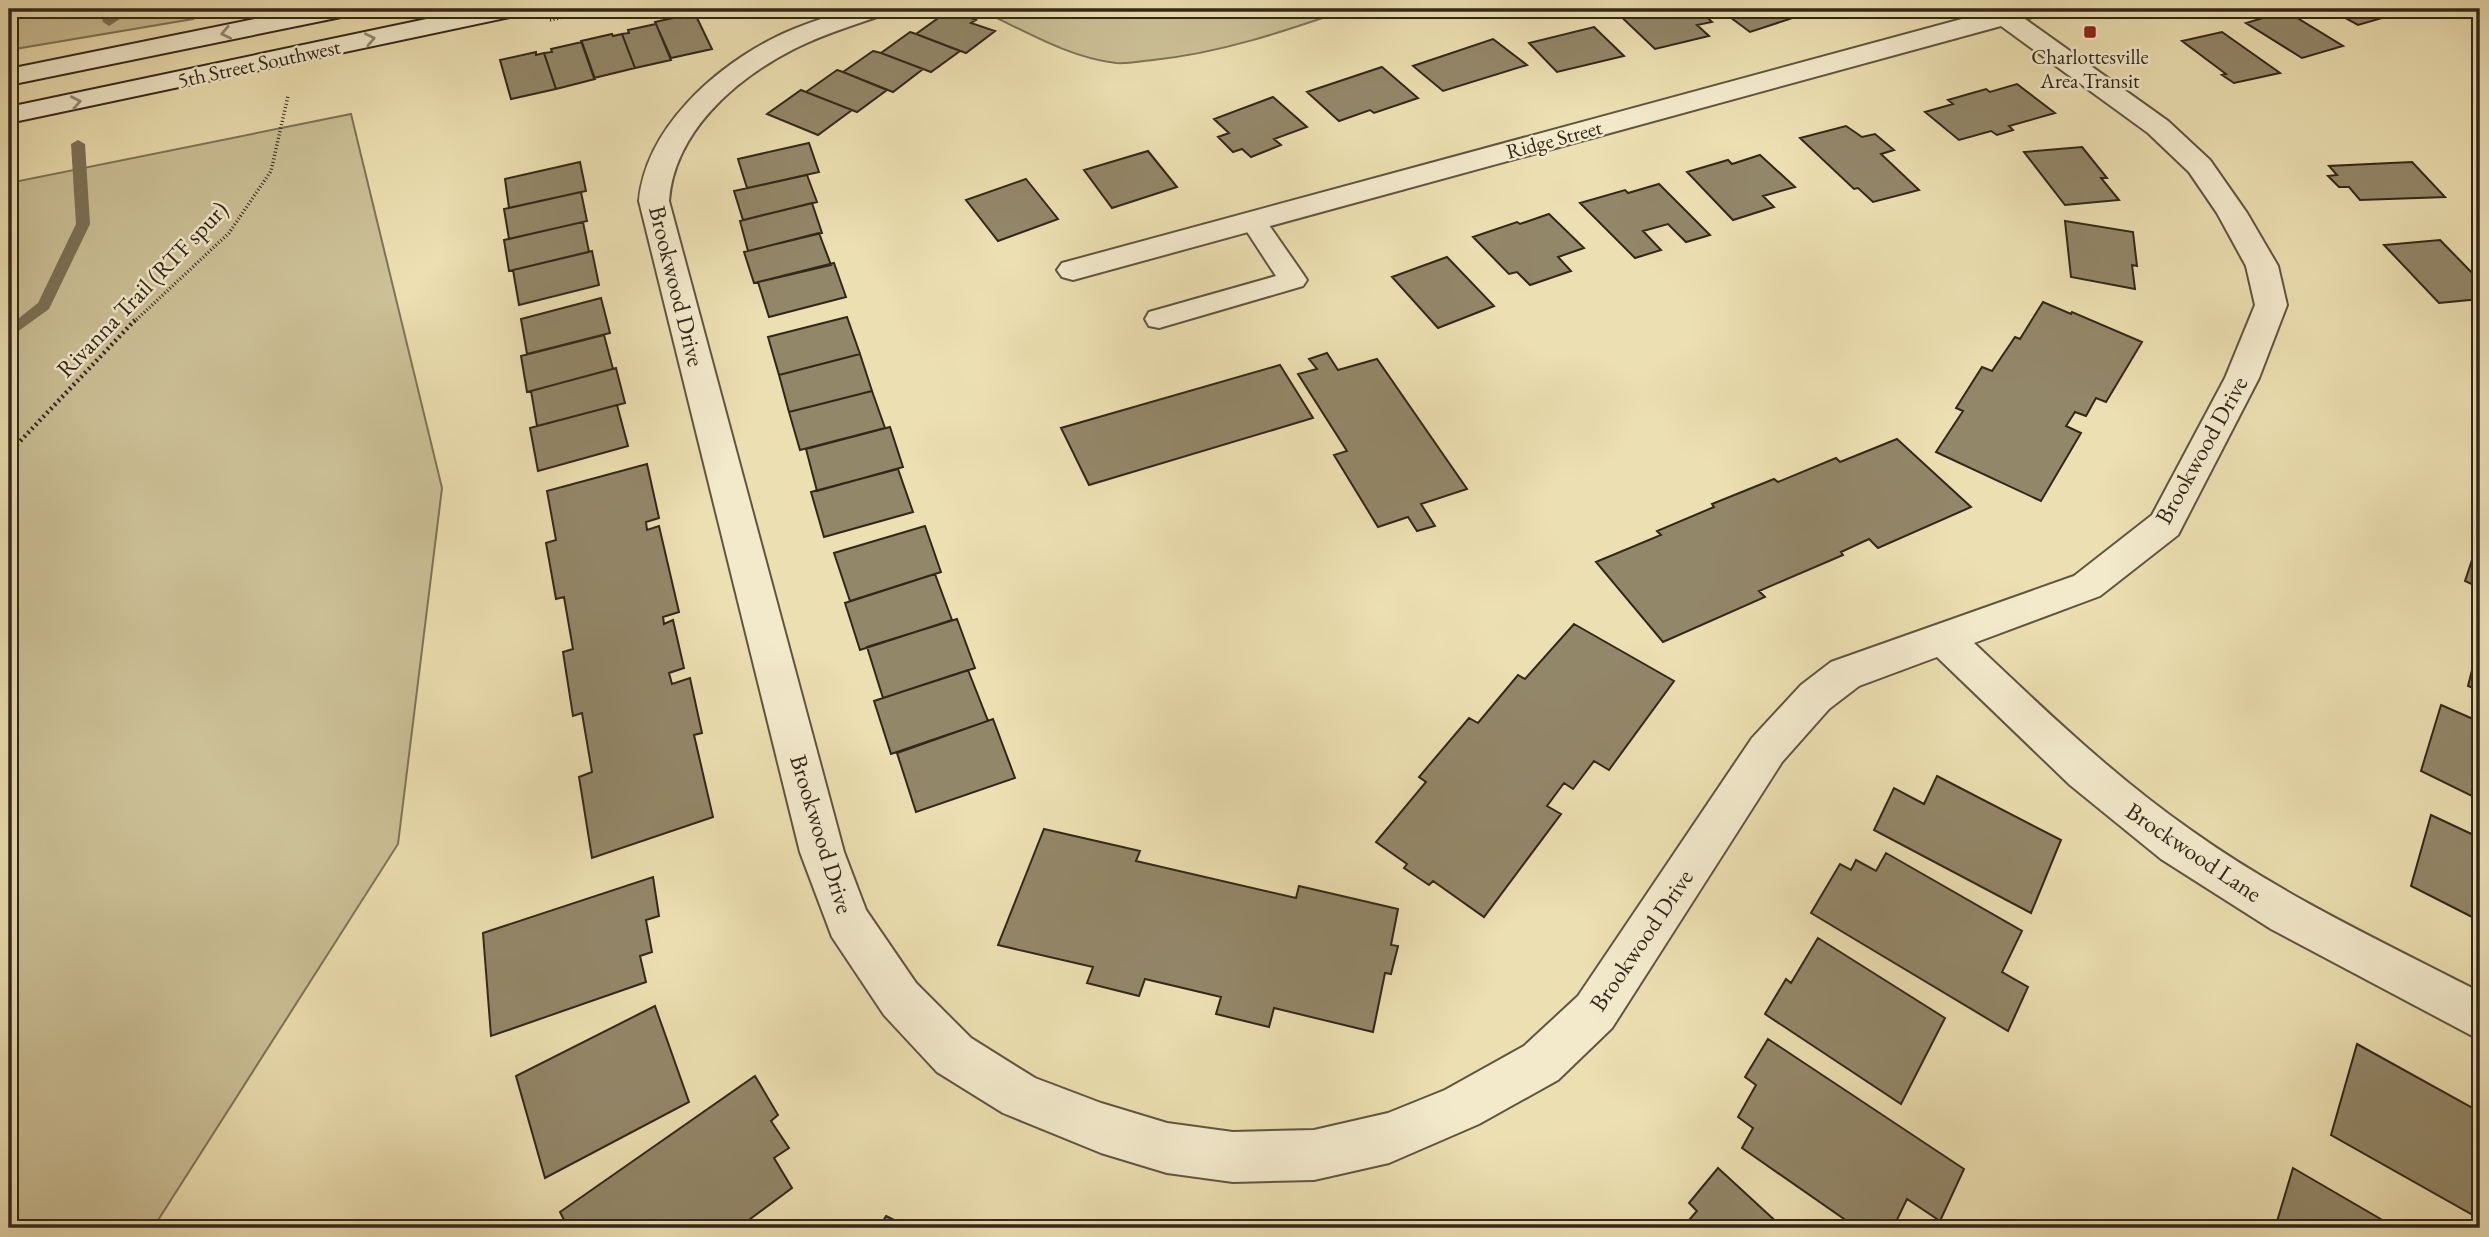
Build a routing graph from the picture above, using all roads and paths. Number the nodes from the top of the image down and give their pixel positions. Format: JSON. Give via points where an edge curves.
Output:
{"nodes":[{"id":1,"x":341,"y":9,"type":"edge"},
{"id":2,"x":510,"y":9,"type":"edge"},
{"id":3,"x":876,"y":9,"type":"edge"},
{"id":4,"x":2020,"y":12,"type":"edge"},
{"id":5,"x":297,"y":55,"type":"junction"},
{"id":6,"x":9,"y":76,"type":"edge"},
{"id":7,"x":9,"y":115,"type":"edge"},
{"id":8,"x":1253,"y":221,"type":"junction"},
{"id":9,"x":1073,"y":270,"type":"dead end"},
{"id":10,"x":1159,"y":319,"type":"dead end"},
{"id":11,"x":9,"y":453,"type":"edge"},
{"id":12,"x":1943,"y":638,"type":"junction"},
{"id":13,"x":2480,"y":1017,"type":"edge"}],
"edges":[{"from":1,"to":6,"type":"street","name":"5th Street Southwest","one_way":true},
{"from":5,"to":2,"type":"street","name":"5th Street Southwest","one_way":true},
{"from":3,"to":12,"type":"street","name":"Brookwood Drive","via":[[787,42],[719,87],[667,153],[657,173],[654,201],[822,852],[848,922],[900,999],[954,1055],[1020,1096],[1167,1148],[1233,1157],[1314,1155],[1389,1138],[1462,1107],[1541,1063],[1595,1012],[1768,750],[1815,697],[1845,674]]},
{"from":4,"to":8,"type":"street","name":"Ridge Street"},
{"from":4,"to":12,"type":"street","name":"Brookwood Drive","via":[[2200,166],[2262,266],[2271,304],[2242,378],[2165,525],[2087,586]]},
{"from":7,"to":5,"type":"street","name":"5th Street Southwest","one_way":true},
{"from":5,"to":11,"type":"path","name":"Rivanna Trail (RTF spur)","via":[[271,171],[229,233],[126,329]]},
{"from":8,"to":9,"type":"street","name":"Ridge Street"},
{"from":8,"to":10,"type":"lane","via":[[1293,281]]},
{"from":12,"to":13,"type":"street","name":"Brockwood Lane","via":[[2076,765],[2175,845],[2239,887]]}]}
